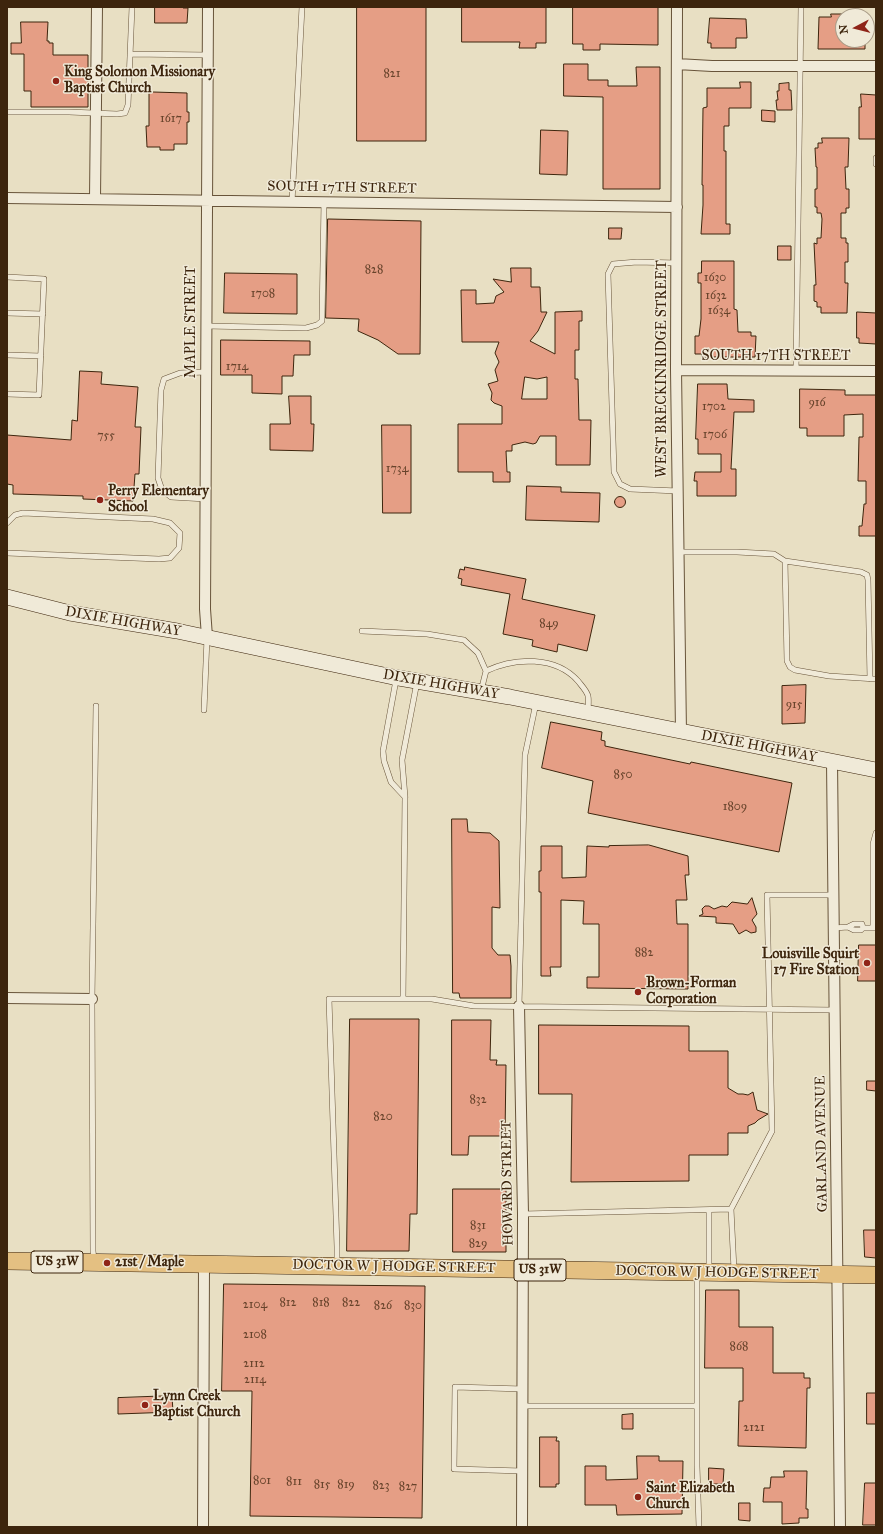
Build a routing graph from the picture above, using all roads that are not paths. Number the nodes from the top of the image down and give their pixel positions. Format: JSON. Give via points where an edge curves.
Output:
{"nodes":[{"id":1,"x":97,"y":7,"type":"edge"},
{"id":2,"x":132,"y":7,"type":"edge"},
{"id":3,"x":208,"y":7,"type":"edge"},
{"id":4,"x":302,"y":7,"type":"edge"},
{"id":5,"x":678,"y":7,"type":"edge"},
{"id":6,"x":801,"y":7,"type":"edge"},
{"id":7,"x":130,"y":54,"type":"junction"},
{"id":8,"x":208,"y":55,"type":"junction"},
{"id":9,"x":677,"y":64,"type":"junction"},
{"id":10,"x":801,"y":66,"type":"junction"},
{"id":11,"x":876,"y":66,"type":"edge"},
{"id":12,"x":7,"y":112,"type":"edge"},
{"id":13,"x":97,"y":114,"type":"junction"},
{"id":14,"x":876,"y":158,"type":"edge"},
{"id":15,"x":876,"y":164,"type":"edge"},
{"id":16,"x":7,"y":198,"type":"edge"},
{"id":17,"x":95,"y":198,"type":"junction"},
{"id":18,"x":207,"y":200,"type":"junction"},
{"id":19,"x":292,"y":202,"type":"junction"},
{"id":20,"x":324,"y":202,"type":"junction"},
{"id":21,"x":677,"y":207,"type":"junction"},
{"id":22,"x":677,"y":263,"type":"junction"},
{"id":23,"x":7,"y":277,"type":"edge"},
{"id":24,"x":7,"y":313,"type":"edge"},
{"id":25,"x":42,"y":314,"type":"junction"},
{"id":26,"x":207,"y":326,"type":"junction"},
{"id":27,"x":7,"y":355,"type":"edge"},
{"id":28,"x":41,"y":356,"type":"junction"},
{"id":29,"x":676,"y":370,"type":"junction"},
{"id":30,"x":796,"y":371,"type":"junction"},
{"id":31,"x":876,"y":371,"type":"edge"},
{"id":32,"x":206,"y":372,"type":"junction"},
{"id":33,"x":7,"y":394,"type":"edge"},
{"id":34,"x":678,"y":491,"type":"junction"},
{"id":35,"x":206,"y":499,"type":"junction"},
{"id":36,"x":7,"y":523,"type":"edge"},
{"id":37,"x":678,"y":552,"type":"junction"},
{"id":38,"x":7,"y":553,"type":"edge"},
{"id":39,"x":785,"y":561,"type":"junction"},
{"id":40,"x":7,"y":597,"type":"edge"},
{"id":41,"x":362,"y":631,"type":"dead end"},
{"id":42,"x":207,"y":637,"type":"junction"},
{"id":43,"x":486,"y":671,"type":"junction"},
{"id":44,"x":396,"y":678,"type":"junction"},
{"id":45,"x":870,"y":679,"type":"junction"},
{"id":46,"x":876,"y":679,"type":"edge"},
{"id":47,"x":417,"y":681,"type":"junction"},
{"id":48,"x":480,"y":692,"type":"junction"},
{"id":49,"x":536,"y":702,"type":"junction"},
{"id":50,"x":96,"y":706,"type":"dead end"},
{"id":51,"x":204,"y":710,"type":"dead end"},
{"id":52,"x":588,"y":713,"type":"junction"},
{"id":53,"x":682,"y":732,"type":"junction"},
{"id":54,"x":832,"y":761,"type":"junction"},
{"id":55,"x":876,"y":770,"type":"edge"},
{"id":56,"x":406,"y":797,"type":"junction"},
{"id":57,"x":876,"y":833,"type":"edge"},
{"id":58,"x":833,"y":895,"type":"junction"},
{"id":59,"x":834,"y":928,"type":"junction"},
{"id":60,"x":875,"y":928,"type":"edge"},
{"id":61,"x":7,"y":998,"type":"edge"},
{"id":62,"x":92,"y":999,"type":"junction"},
{"id":63,"x":403,"y":999,"type":"junction"},
{"id":64,"x":519,"y":1006,"type":"junction"},
{"id":65,"x":770,"y":1009,"type":"junction"},
{"id":66,"x":834,"y":1010,"type":"junction"},
{"id":67,"x":731,"y":1209,"type":"junction"},
{"id":68,"x":709,"y":1210,"type":"junction"},
{"id":69,"x":523,"y":1214,"type":"junction"},
{"id":70,"x":7,"y":1261,"type":"edge"},
{"id":71,"x":94,"y":1262,"type":"junction"},
{"id":72,"x":204,"y":1265,"type":"junction"},
{"id":73,"x":336,"y":1266,"type":"junction"},
{"id":74,"x":523,"y":1270,"type":"junction"},
{"id":75,"x":703,"y":1273,"type":"junction"},
{"id":76,"x":734,"y":1274,"type":"junction"},
{"id":77,"x":837,"y":1274,"type":"junction"},
{"id":78,"x":876,"y":1275,"type":"edge"},
{"id":79,"x":523,"y":1389,"type":"junction"},
{"id":80,"x":523,"y":1406,"type":"junction"},
{"id":81,"x":697,"y":1406,"type":"junction"},
{"id":82,"x":522,"y":1471,"type":"junction"},
{"id":83,"x":204,"y":1527,"type":"edge"},
{"id":84,"x":522,"y":1527,"type":"edge"},
{"id":85,"x":699,"y":1527,"type":"edge"},
{"id":86,"x":840,"y":1527,"type":"edge"}],
"edges":[{"from":1,"to":13,"type":"street"},
{"from":2,"to":7,"type":"lane"},
{"from":3,"to":8,"type":"street","name":"MAPLE STREET"},
{"from":4,"to":19,"type":"lane"},
{"from":5,"to":9,"type":"street","name":"WEST BRECKINRIDGE STREET"},
{"from":6,"to":10,"type":"lane"},
{"from":7,"to":8,"type":"lane"},
{"from":7,"to":13,"type":"lane","via":[[128,105],[125,113]]},
{"from":8,"to":18,"type":"street","name":"MAPLE STREET"},
{"from":9,"to":10,"type":"street"},
{"from":9,"to":21,"type":"street","name":"WEST BRECKINRIDGE STREET"},
{"from":10,"to":11,"type":"street"},
{"from":10,"to":30,"type":"lane"},
{"from":12,"to":13,"type":"lane"},
{"from":13,"to":17,"type":"street"},
{"from":14,"to":15,"type":"lane"},
{"from":16,"to":17,"type":"street","name":"SOUTH 17TH STREET"},
{"from":17,"to":18,"type":"street","name":"SOUTH 17TH STREET"},
{"from":18,"to":19,"type":"street","name":"SOUTH 17TH STREET"},
{"from":18,"to":26,"type":"street","name":"MAPLE STREET"},
{"from":19,"to":20,"type":"street","name":"SOUTH 17TH STREET"},
{"from":20,"to":21,"type":"street","name":"SOUTH 17TH STREET"},
{"from":20,"to":26,"type":"lane","via":[[322,321],[318,325],[306,328]]},
{"from":21,"to":22,"type":"street","name":"WEST BRECKINRIDGE STREET"},
{"from":22,"to":29,"type":"street","name":"WEST BRECKINRIDGE STREET"},
{"from":22,"to":34,"type":"lane","via":[[613,264],[608,274],[614,472],[620,484],[630,489]]},
{"from":23,"to":25,"type":"lane","via":[[44,279]]},
{"from":24,"to":25,"type":"lane"},
{"from":25,"to":28,"type":"lane"},
{"from":26,"to":32,"type":"street","name":"MAPLE STREET"},
{"from":27,"to":28,"type":"lane"},
{"from":28,"to":33,"type":"lane","via":[[39,395]]},
{"from":29,"to":30,"type":"street","name":"SOUTH 17TH STREET"},
{"from":29,"to":34,"type":"street","name":"WEST BRECKINRIDGE STREET"},
{"from":30,"to":31,"type":"street","name":"SOUTH 17TH STREET"},
{"from":32,"to":35,"type":"street","name":"MAPLE STREET"},
{"from":32,"to":35,"type":"lane","via":[[180,373],[164,379],[161,390],[158,478],[162,490],[171,497]]},
{"from":34,"to":37,"type":"street","name":"WEST BRECKINRIDGE STREET"},
{"from":35,"to":42,"type":"street","name":"MAPLE STREET"},
{"from":36,"to":38,"type":"lane","via":[[15,515],[23,513],[153,519],[170,523],[180,533],[179,548],[170,558]]},
{"from":37,"to":39,"type":"lane","via":[[774,554]]},
{"from":37,"to":53,"type":"street","name":"WEST BRECKINRIDGE STREET"},
{"from":39,"to":45,"type":"lane","via":[[862,572],[867,575]]},
{"from":39,"to":45,"type":"lane","via":[[787,661],[790,667],[794,670],[829,676]]},
{"from":40,"to":42,"type":"street","name":"DIXIE HIGHWAY","via":[[70,614]]},
{"from":41,"to":43,"type":"lane","via":[[427,634],[464,640],[478,653]]},
{"from":42,"to":44,"type":"street","name":"DIXIE HIGHWAY"},
{"from":42,"to":51,"type":"lane"},
{"from":43,"to":48,"type":"lane"},
{"from":43,"to":52,"type":"lane","via":[[496,666],[530,661],[560,667],[572,674],[588,695]]},
{"from":44,"to":47,"type":"street","name":"DIXIE HIGHWAY"},
{"from":44,"to":56,"type":"lane","via":[[383,751],[391,782]]},
{"from":45,"to":46,"type":"lane"},
{"from":47,"to":48,"type":"street","name":"DIXIE HIGHWAY"},
{"from":47,"to":56,"type":"lane","via":[[402,760]]},
{"from":48,"to":49,"type":"street","name":"DIXIE HIGHWAY"},
{"from":49,"to":52,"type":"street","name":"DIXIE HIGHWAY"},
{"from":49,"to":64,"type":"lane","via":[[525,755]]},
{"from":50,"to":62,"type":"lane"},
{"from":52,"to":53,"type":"street","name":"DIXIE HIGHWAY"},
{"from":53,"to":54,"type":"street","name":"DIXIE HIGHWAY"},
{"from":54,"to":55,"type":"street","name":"DIXIE HIGHWAY"},
{"from":54,"to":58,"type":"street","name":"GARLAND AVENUE"},
{"from":56,"to":63,"type":"lane"},
{"from":57,"to":60,"type":"lane","via":[[873,844]]},
{"from":58,"to":59,"type":"street","name":"GARLAND AVENUE"},
{"from":58,"to":65,"type":"lane","via":[[767,895]]},
{"from":59,"to":60,"type":"lane"},
{"from":59,"to":66,"type":"street","name":"GARLAND AVENUE"},
{"from":61,"to":62,"type":"street"},
{"from":62,"to":71,"type":"lane"},
{"from":63,"to":64,"type":"lane","via":[[432,998],[474,1006]]},
{"from":63,"to":73,"type":"lane","via":[[329,1000]]},
{"from":64,"to":65,"type":"lane"},
{"from":64,"to":69,"type":"street","name":"HOWARD STREET"},
{"from":65,"to":66,"type":"lane"},
{"from":65,"to":67,"type":"lane","via":[[772,1131]]},
{"from":66,"to":77,"type":"street","name":"GARLAND AVENUE"},
{"from":67,"to":68,"type":"lane"},
{"from":67,"to":76,"type":"lane"},
{"from":68,"to":69,"type":"lane"},
{"from":68,"to":75,"type":"lane"},
{"from":69,"to":74,"type":"street","name":"HOWARD STREET"},
{"from":70,"to":71,"type":"main road","name":"DOCTOR W J HODGE STREET","number":"US 31W"},
{"from":71,"to":72,"type":"main road","name":"DOCTOR W J HODGE STREET","number":"US 31W"},
{"from":72,"to":73,"type":"main road","name":"DOCTOR W J HODGE STREET","number":"US 31W"},
{"from":72,"to":83,"type":"street"},
{"from":73,"to":74,"type":"main road","name":"DOCTOR W J HODGE STREET","number":"US 31W"},
{"from":74,"to":75,"type":"main road","name":"DOCTOR W J HODGE STREET","number":"US 31W"},
{"from":74,"to":79,"type":"street","name":"HOWARD STREET"},
{"from":75,"to":76,"type":"main road","name":"DOCTOR W J HODGE STREET","number":"US 31W"},
{"from":75,"to":81,"type":"lane"},
{"from":76,"to":77,"type":"main road","name":"DOCTOR W J HODGE STREET","number":"US 31W"},
{"from":77,"to":78,"type":"main road","name":"DOCTOR W J HODGE STREET","number":"US 31W"},
{"from":77,"to":86,"type":"street","name":"GARLAND AVENUE"},
{"from":79,"to":80,"type":"street","name":"HOWARD STREET"},
{"from":79,"to":82,"type":"lane","via":[[454,1386],[454,1469]]},
{"from":80,"to":81,"type":"lane"},
{"from":80,"to":82,"type":"street","name":"HOWARD STREET"},
{"from":81,"to":85,"type":"lane"},
{"from":82,"to":84,"type":"street","name":"HOWARD STREET"}]}
